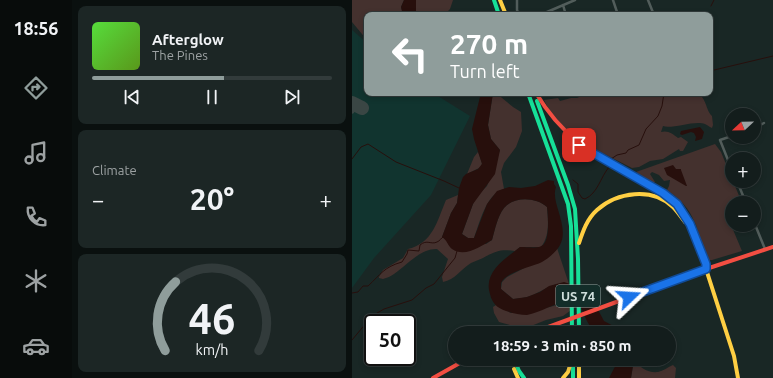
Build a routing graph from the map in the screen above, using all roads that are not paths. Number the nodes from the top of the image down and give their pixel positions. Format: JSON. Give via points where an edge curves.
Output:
{"nodes":[{"id":1,"x":494,"y":0,"type":"edge"},
{"id":2,"x":500,"y":0,"type":"edge"},
{"id":3,"x":517,"y":0,"type":"edge"},
{"id":4,"x":575,"y":0,"type":"edge"},
{"id":5,"x":613,"y":0,"type":"edge"},
{"id":6,"x":648,"y":0,"type":"edge"},
{"id":7,"x":563,"y":5,"type":"junction"},
{"id":8,"x":498,"y":12,"type":"edge"},
{"id":9,"x":505,"y":12,"type":"edge"},
{"id":10,"x":518,"y":12,"type":"edge"},
{"id":11,"x":547,"y":12,"type":"edge"},
{"id":12,"x":565,"y":12,"type":"edge"},
{"id":13,"x":617,"y":12,"type":"edge"},
{"id":14,"x":653,"y":12,"type":"edge"},
{"id":15,"x":529,"y":96,"type":"edge"},
{"id":16,"x":536,"y":96,"type":"edge"},
{"id":17,"x":537,"y":96,"type":"edge"},
{"id":18,"x":764,"y":123,"type":"dead end"},
{"id":19,"x":761,"y":124,"type":"edge"},
{"id":20,"x":725,"y":138,"type":"edge"},
{"id":21,"x":725,"y":152,"type":"edge"},
{"id":22,"x":758,"y":232,"type":"edge"},
{"id":23,"x":773,"y":247,"type":"edge"},
{"id":24,"x":765,"y":249,"type":"junction"},
{"id":25,"x":578,"y":259,"type":"junction"},
{"id":26,"x":706,"y":269,"type":"junction"},
{"id":27,"x":551,"y":326,"type":"edge"},
{"id":28,"x":572,"y":326,"type":"edge"},
{"id":29,"x":578,"y":326,"type":"edge"},
{"id":30,"x":454,"y":366,"type":"edge"},
{"id":31,"x":514,"y":366,"type":"edge"},
{"id":32,"x":516,"y":366,"type":"edge"},
{"id":33,"x":570,"y":366,"type":"edge"},
{"id":34,"x":572,"y":366,"type":"edge"},
{"id":35,"x":579,"y":366,"type":"edge"},
{"id":36,"x":433,"y":378,"type":"edge"},
{"id":37,"x":518,"y":378,"type":"edge"},
{"id":38,"x":524,"y":378,"type":"edge"},
{"id":39,"x":563,"y":378,"type":"edge"},
{"id":40,"x":573,"y":378,"type":"edge"},
{"id":41,"x":579,"y":378,"type":"edge"},
{"id":42,"x":738,"y":378,"type":"edge"}],
"edges":[{"from":1,"to":8,"type":"main road"},
{"from":2,"to":9,"type":"main road"},
{"from":3,"to":10,"type":"street"},
{"from":4,"to":7,"type":"street"},
{"from":5,"to":13,"type":"street"},
{"from":6,"to":14,"type":"street"},
{"from":7,"to":11,"type":"street"},
{"from":7,"to":12,"type":"street"},
{"from":15,"to":28,"type":"main road","number":"US 74","via":[[568,204],[571,226]]},
{"from":16,"to":25,"type":"main road","number":"US 74","via":[[572,198]]},
{"from":17,"to":26,"type":"main road","via":[[554,122],[579,145],[663,193],[677,204],[690,224]]},
{"from":18,"to":19,"type":"street"},
{"from":20,"to":21,"type":"street","via":[[720,140]]},
{"from":22,"to":24,"type":"street"},
{"from":23,"to":24,"type":"main road"},
{"from":24,"to":26,"type":"main road"},
{"from":25,"to":26,"type":"main road","via":[[582,231],[592,214],[602,205],[623,195],[650,195],[662,199],[679,213],[688,225]]},
{"from":25,"to":29,"type":"main road","number":"US 74"},
{"from":26,"to":27,"type":"main road"},
{"from":26,"to":42,"type":"main road","via":[[734,356]]},
{"from":30,"to":36,"type":"main road"},
{"from":31,"to":37,"type":"main road"},
{"from":32,"to":38,"type":"main road"},
{"from":33,"to":39,"type":"main road"},
{"from":34,"to":40,"type":"main road"},
{"from":35,"to":41,"type":"main road"}]}
